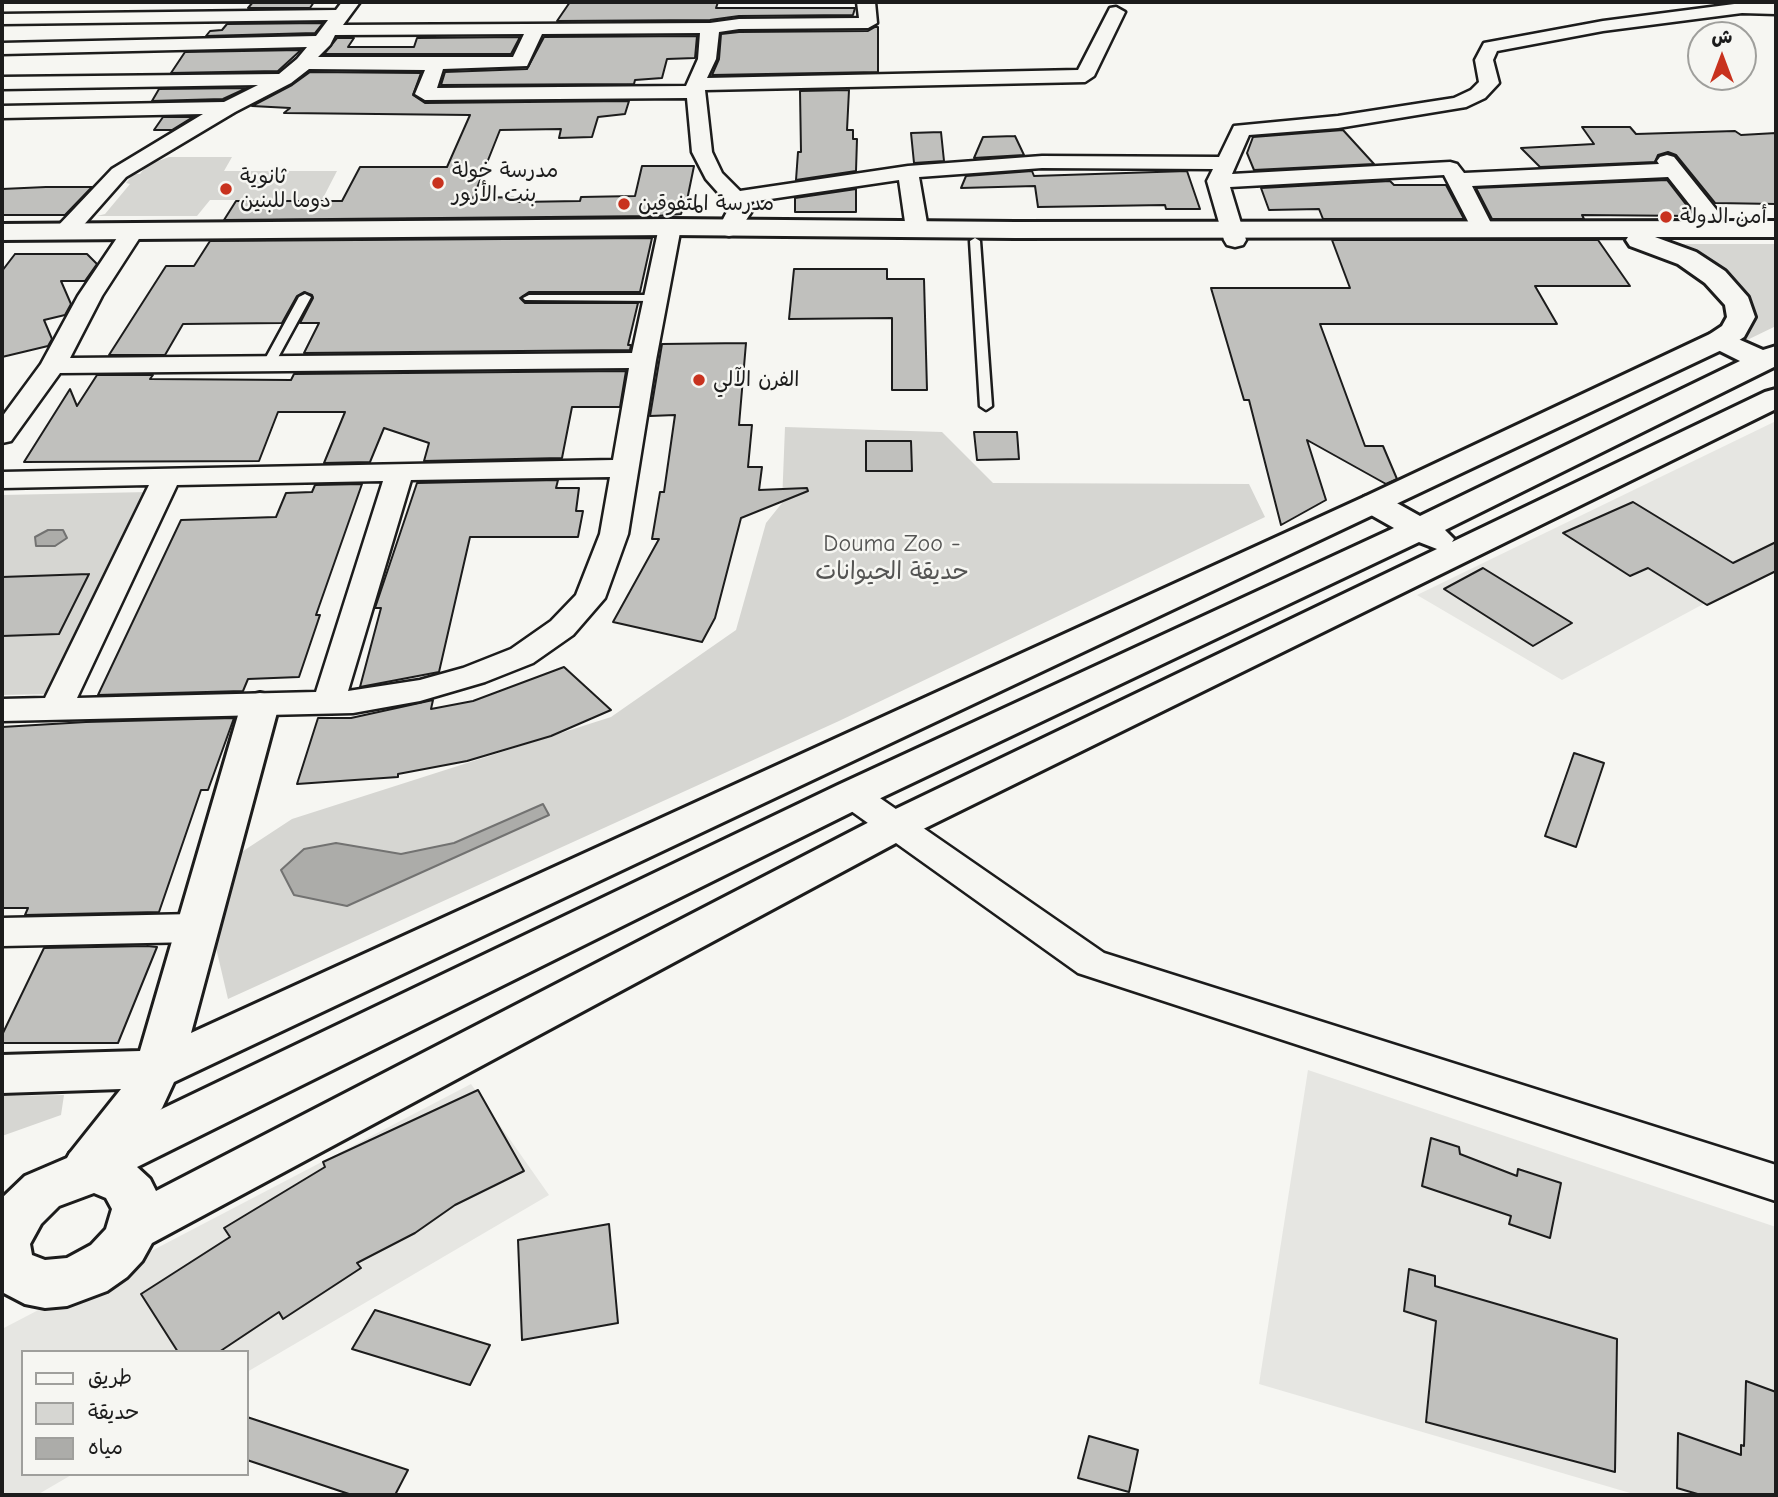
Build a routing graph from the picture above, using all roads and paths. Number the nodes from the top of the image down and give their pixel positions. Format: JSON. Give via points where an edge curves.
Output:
{"nodes":[{"id":1,"x":866,"y":2,"type":"edge"},
{"id":2,"x":1756,"y":2,"type":"edge"},
{"id":3,"x":1776,"y":7,"type":"edge"},
{"id":4,"x":1116,"y":12,"type":"dead end"},
{"id":5,"x":2,"y":19,"type":"edge"},
{"id":6,"x":336,"y":22,"type":"edge"},
{"id":7,"x":536,"y":28,"type":"junction"},
{"id":8,"x":710,"y":28,"type":"junction"},
{"id":9,"x":2,"y":47,"type":"edge"},
{"id":10,"x":304,"y":63,"type":"junction"},
{"id":11,"x":436,"y":64,"type":"junction"},
{"id":12,"x":284,"y":79,"type":"junction"},
{"id":13,"x":2,"y":83,"type":"edge"},
{"id":14,"x":695,"y":88,"type":"junction"},
{"id":15,"x":228,"y":108,"type":"junction"},
{"id":16,"x":2,"y":111,"type":"edge"},
{"id":17,"x":908,"y":172,"type":"junction"},
{"id":18,"x":1222,"y":172,"type":"junction"},
{"id":19,"x":1458,"y":180,"type":"junction"},
{"id":20,"x":735,"y":198,"type":"junction"},
{"id":21,"x":729,"y":229,"type":"junction"},
{"id":22,"x":917,"y":229,"type":"junction"},
{"id":23,"x":1483,"y":229,"type":"junction"},
{"id":24,"x":1721,"y":229,"type":"junction"},
{"id":25,"x":1776,"y":229,"type":"edge"},
{"id":26,"x":2,"y":232,"type":"edge"},
{"id":27,"x":65,"y":232,"type":"junction"},
{"id":28,"x":669,"y":235,"type":"junction"},
{"id":29,"x":1234,"y":235,"type":"junction"},
{"id":30,"x":128,"y":237,"type":"junction"},
{"id":31,"x":1776,"y":239,"type":"edge"},
{"id":32,"x":1639,"y":240,"type":"junction"},
{"id":33,"x":975,"y":241,"type":"junction"},
{"id":34,"x":2,"y":243,"type":"edge"},
{"id":35,"x":305,"y":297,"type":"dead end"},
{"id":36,"x":529,"y":298,"type":"dead end"},
{"id":37,"x":656,"y":298,"type":"junction"},
{"id":38,"x":1720,"y":340,"type":"junction"},
{"id":39,"x":1770,"y":358,"type":"edge"},
{"id":40,"x":643,"y":360,"type":"junction"},
{"id":41,"x":270,"y":363,"type":"junction"},
{"id":42,"x":53,"y":366,"type":"junction"},
{"id":43,"x":1776,"y":398,"type":"edge"},
{"id":44,"x":986,"y":406,"type":"dead end"},
{"id":45,"x":6,"y":422,"type":"edge"},
{"id":46,"x":626,"y":468,"type":"junction"},
{"id":47,"x":400,"y":472,"type":"junction"},
{"id":48,"x":167,"y":476,"type":"junction"},
{"id":49,"x":2,"y":480,"type":"edge"},
{"id":50,"x":1375,"y":504,"type":"junction"},
{"id":51,"x":1419,"y":529,"type":"junction"},
{"id":52,"x":1459,"y":552,"type":"junction"},
{"id":53,"x":328,"y":704,"type":"junction"},
{"id":54,"x":260,"y":705,"type":"junction"},
{"id":55,"x":56,"y":709,"type":"junction"},
{"id":56,"x":2,"y":710,"type":"edge"},
{"id":57,"x":852,"y":795,"type":"junction"},
{"id":58,"x":895,"y":827,"type":"junction"},
{"id":59,"x":195,"y":928,"type":"junction"},
{"id":60,"x":2,"y":932,"type":"edge"},
{"id":61,"x":158,"y":1069,"type":"junction"},
{"id":62,"x":2,"y":1074,"type":"edge"},
{"id":63,"x":87,"y":1168,"type":"junction"},
{"id":64,"x":1776,"y":1183,"type":"edge"},
{"id":65,"x":134,"y":1227,"type":"junction"},
{"id":66,"x":6,"y":1229,"type":"edge"},
{"id":67,"x":13,"y":1285,"type":"edge"}],
"edges":[{"from":1,"to":8,"type":"street","via":[[868,23],[799,15]]},
{"from":2,"to":3,"type":"street"},
{"from":3,"to":18,"type":"street","via":[[1603,26],[1490,47],[1485,60],[1489,83],[1459,103],[1338,122],[1241,130]]},
{"from":4,"to":14,"type":"street","via":[[1085,76]]},
{"from":5,"to":6,"type":"street"},
{"from":6,"to":7,"type":"street"},
{"from":6,"to":9,"type":"street"},
{"from":6,"to":10,"type":"street"},
{"from":7,"to":8,"type":"street"},
{"from":7,"to":11,"type":"street","via":[[520,62]]},
{"from":8,"to":14,"type":"street","via":[[707,59]]},
{"from":10,"to":11,"type":"street"},
{"from":10,"to":12,"type":"street"},
{"from":11,"to":14,"type":"street","via":[[425,94]]},
{"from":12,"to":13,"type":"street"},
{"from":12,"to":15,"type":"street"},
{"from":14,"to":20,"type":"street","via":[[702,152],[713,175]]},
{"from":15,"to":16,"type":"street"},
{"from":15,"to":27,"type":"street","via":[[119,173]]},
{"from":17,"to":18,"type":"street","via":[[1042,162]]},
{"from":17,"to":20,"type":"street"},
{"from":17,"to":22,"type":"street"},
{"from":18,"to":19,"type":"street","via":[[1450,168]]},
{"from":18,"to":29,"type":"street"},
{"from":19,"to":23,"type":"street"},
{"from":19,"to":24,"type":"street","via":[[1671,165]]},
{"from":20,"to":21,"type":"street","via":[[741,211]]},
{"from":21,"to":22,"type":"main road"},
{"from":21,"to":28,"type":"main road"},
{"from":22,"to":29,"type":"main road"},
{"from":23,"to":24,"type":"main road"},
{"from":23,"to":29,"type":"main road"},
{"from":24,"to":25,"type":"main road"},
{"from":26,"to":27,"type":"main road"},
{"from":27,"to":30,"type":"main road"},
{"from":28,"to":30,"type":"main road"},
{"from":28,"to":33,"type":"main road"},
{"from":28,"to":37,"type":"street"},
{"from":29,"to":32,"type":"main road"},
{"from":29,"to":33,"type":"main road"},
{"from":30,"to":34,"type":"main road"},
{"from":30,"to":42,"type":"street"},
{"from":31,"to":32,"type":"main road"},
{"from":32,"to":38,"type":"main road","via":[[1698,264],[1729,290],[1741,317],[1734,331]]},
{"from":33,"to":44,"type":"lane"},
{"from":35,"to":41,"type":"lane"},
{"from":36,"to":37,"type":"lane"},
{"from":37,"to":40,"type":"street"},
{"from":38,"to":39,"type":"main road"},
{"from":38,"to":50,"type":"main road"},
{"from":39,"to":51,"type":"main road"},
{"from":40,"to":41,"type":"street"},
{"from":40,"to":46,"type":"street"},
{"from":41,"to":42,"type":"street"},
{"from":42,"to":45,"type":"street"},
{"from":43,"to":52,"type":"main road"},
{"from":46,"to":47,"type":"street"},
{"from":46,"to":53,"type":"street","via":[[614,534],[590,598],[562,628],[522,656],[474,675],[420,690]]},
{"from":47,"to":48,"type":"street"},
{"from":47,"to":53,"type":"street"},
{"from":48,"to":49,"type":"street"},
{"from":48,"to":55,"type":"street"},
{"from":50,"to":51,"type":"main road"},
{"from":50,"to":61,"type":"main road"},
{"from":51,"to":52,"type":"main road"},
{"from":51,"to":57,"type":"main road"},
{"from":52,"to":58,"type":"main road"},
{"from":53,"to":54,"type":"street"},
{"from":54,"to":55,"type":"street"},
{"from":54,"to":59,"type":"main road"},
{"from":55,"to":56,"type":"street"},
{"from":57,"to":58,"type":"street"},
{"from":57,"to":63,"type":"main road"},
{"from":58,"to":64,"type":"street","via":[[1091,963]]},
{"from":58,"to":65,"type":"main road"},
{"from":59,"to":60,"type":"street"},
{"from":59,"to":61,"type":"main road"},
{"from":61,"to":62,"type":"main road"},
{"from":61,"to":63,"type":"main road","via":[[145,1094]]},
{"from":63,"to":65,"type":"main road","via":[[123,1183],[133,1194],[137,1209]]},
{"from":63,"to":66,"type":"main road","via":[[86,1175],[42,1191]]},
{"from":65,"to":67,"type":"main road","via":[[109,1261],[89,1274],[67,1282]]},
{"from":66,"to":67,"type":"main road"}]}
